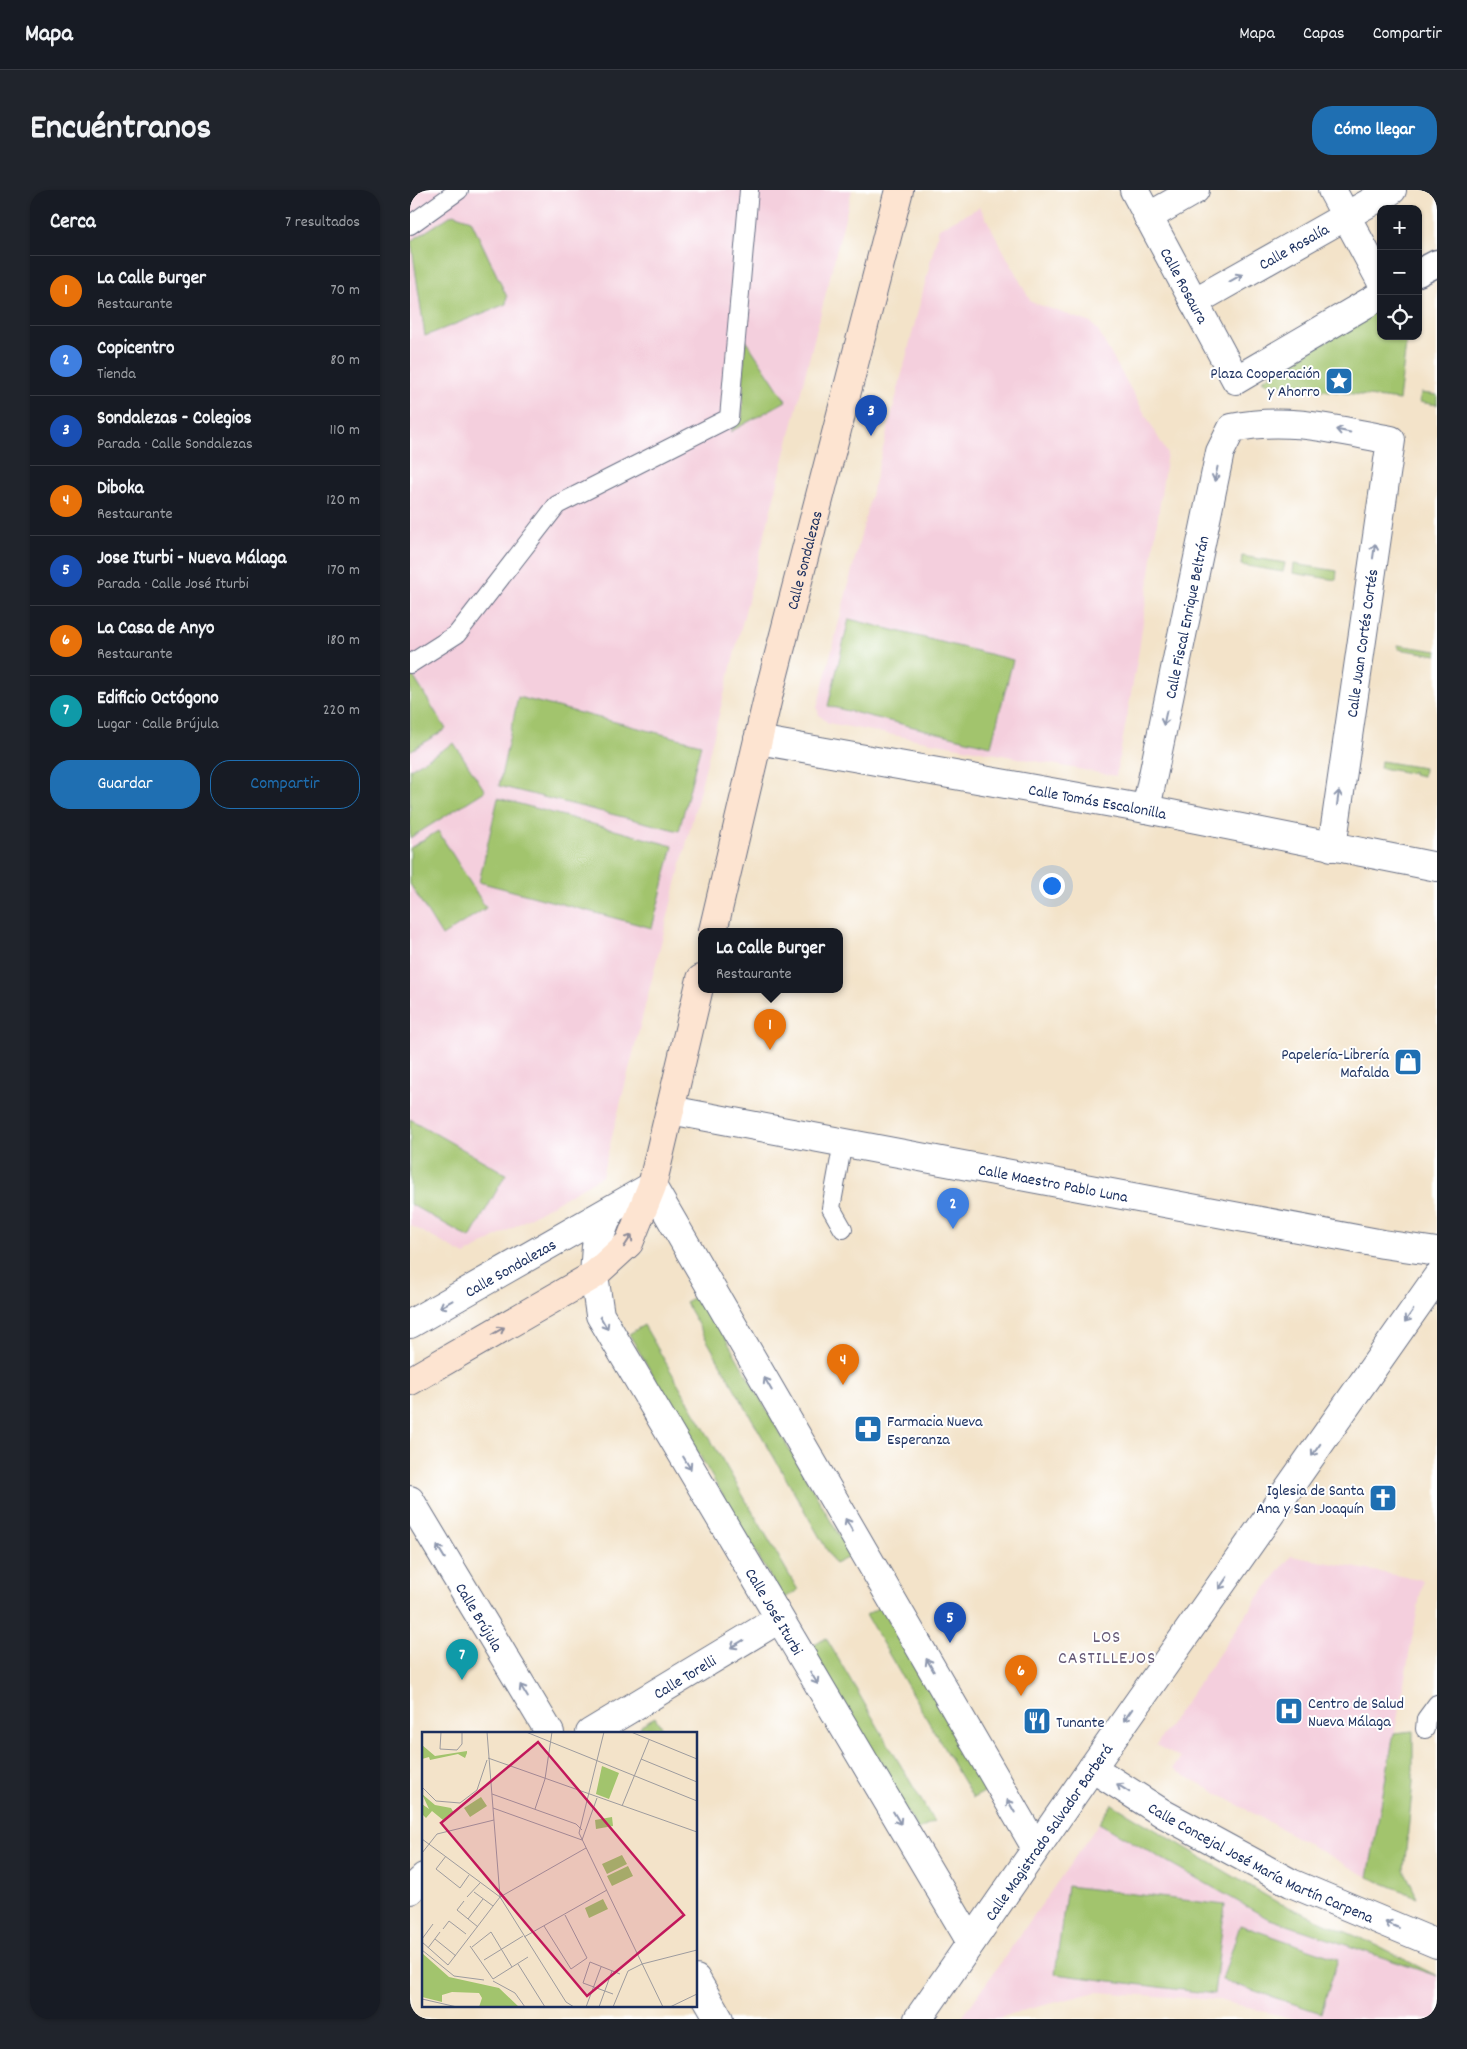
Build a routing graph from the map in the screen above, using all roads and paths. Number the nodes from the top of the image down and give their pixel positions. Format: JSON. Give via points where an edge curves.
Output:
{"nodes":[{"id":1,"x":459,"y":190,"type":"edge"},
{"id":2,"x":749,"y":190,"type":"edge"},
{"id":3,"x":899,"y":190,"type":"edge"},
{"id":4,"x":1134,"y":190,"type":"edge"},
{"id":5,"x":1195,"y":190,"type":"edge"},
{"id":6,"x":1332,"y":190,"type":"edge"},
{"id":7,"x":1392,"y":190,"type":"edge"},
{"id":8,"x":1346,"y":216,"type":"junction"},
{"id":9,"x":1148,"y":217,"type":"junction"},
{"id":10,"x":410,"y":225,"type":"edge"},
{"id":11,"x":1437,"y":263,"type":"edge"},
{"id":12,"x":1422,"y":271,"type":"edge"},
{"id":13,"x":1377,"y":274,"type":"edge"},
{"id":14,"x":1377,"y":297,"type":"edge"},
{"id":15,"x":1194,"y":302,"type":"junction"},
{"id":16,"x":1232,"y":428,"type":"joint"},
{"id":17,"x":410,"y":664,"type":"edge"},
{"id":18,"x":758,"y":740,"type":"junction"},
{"id":19,"x":1146,"y":809,"type":"junction"},
{"id":20,"x":1332,"y":847,"type":"junction"},
{"id":21,"x":1437,"y":867,"type":"edge"},
{"id":22,"x":714,"y":928,"type":"edge"},
{"id":23,"x":698,"y":993,"type":"edge"},
{"id":24,"x":670,"y":1110,"type":"junction"},
{"id":25,"x":842,"y":1142,"type":"junction"},
{"id":26,"x":652,"y":1186,"type":"junction"},
{"id":27,"x":610,"y":1211,"type":"junction"},
{"id":28,"x":843,"y":1229,"type":"dead end"},
{"id":29,"x":1437,"y":1252,"type":"edge"},
{"id":30,"x":594,"y":1275,"type":"junction"},
{"id":31,"x":1437,"y":1277,"type":"edge"},
{"id":32,"x":410,"y":1324,"type":"edge"},
{"id":33,"x":410,"y":1381,"type":"edge"},
{"id":34,"x":410,"y":1500,"type":"edge"},
{"id":35,"x":779,"y":1619,"type":"junction"},
{"id":36,"x":1437,"y":1704,"type":"edge"},
{"id":37,"x":1425,"y":1729,"type":"dead end"},
{"id":38,"x":549,"y":1732,"type":"edge"},
{"id":39,"x":592,"y":1732,"type":"edge"},
{"id":40,"x":1092,"y":1768,"type":"junction"},
{"id":41,"x":1036,"y":1848,"type":"junction"},
{"id":42,"x":422,"y":1879,"type":"edge"},
{"id":43,"x":410,"y":1890,"type":"edge"},
{"id":44,"x":971,"y":1942,"type":"junction"},
{"id":45,"x":1437,"y":1944,"type":"edge"},
{"id":46,"x":698,"y":1983,"type":"edge"},
{"id":47,"x":719,"y":2019,"type":"edge"},
{"id":48,"x":918,"y":2019,"type":"edge"}],
"edges":[{"from":1,"to":10,"type":"lane"},
{"from":2,"to":17,"type":"lane","via":[[729,418],[557,505],[457,634]]},
{"from":3,"to":18,"type":"main road","name":"Calle Sondalezas"},
{"from":4,"to":9,"type":"street","name":"Calle Rosaura"},
{"from":5,"to":9,"type":"street"},
{"from":6,"to":8,"type":"street"},
{"from":7,"to":8,"type":"street","name":"Calle Rosalía"},
{"from":8,"to":13,"type":"street"},
{"from":15,"to":8,"type":"street","name":"Calle Rosalía","one_way":true},
{"from":9,"to":15,"type":"street","name":"Calle Rosaura"},
{"from":11,"to":12,"type":"street"},
{"from":14,"to":15,"type":"street","name":"Calle Rosaura","via":[[1236,380]]},
{"from":16,"to":19,"type":"street","name":"Calle Fiscal Enrique Beltrán","one_way":true,"via":[[1220,452]]},
{"from":20,"to":16,"type":"street","name":"Calle Juan Cortés Cortés","one_way":true,"via":[[1391,440],[1311,425],[1259,422]]},
{"from":18,"to":19,"type":"street","name":"Calle Tomás Escalonilla"},
{"from":18,"to":22,"type":"main road","name":"Calle Sondalezas"},
{"from":19,"to":20,"type":"street","name":"Calle Tomás Escalonilla"},
{"from":20,"to":21,"type":"street","name":"Calle Tomás Escalonilla"},
{"from":23,"to":24,"type":"main road"},
{"from":24,"to":25,"type":"street","name":"Calle Maestro Pablo Luna"},
{"from":24,"to":26,"type":"main road"},
{"from":25,"to":28,"type":"lane","via":[[831,1208]]},
{"from":25,"to":29,"type":"street","name":"Calle Maestro Pablo Luna"},
{"from":26,"to":27,"type":"street","name":"Calle Sondalezas"},
{"from":30,"to":26,"type":"main road","one_way":true,"via":[[629,1243]]},
{"from":41,"to":26,"type":"street","one_way":true},
{"from":27,"to":30,"type":"street","via":[[596,1246]]},
{"from":27,"to":32,"type":"street","name":"Calle Sondalezas","one_way":true},
{"from":33,"to":30,"type":"main road","one_way":true},
{"from":30,"to":35,"type":"street","name":"Calle José Iturbi","one_way":true,"via":[[600,1315]]},
{"from":31,"to":40,"type":"street","name":"Calle Magistrado Salvador Barberá","one_way":true},
{"from":38,"to":34,"type":"street","name":"Calle Brújula","one_way":true},
{"from":35,"to":39,"type":"street","name":"Calle Torelli","one_way":true},
{"from":35,"to":44,"type":"street","name":"Calle José Iturbi","one_way":true},
{"from":36,"to":37,"type":"lane","via":[[1426,1719]]},
{"from":40,"to":41,"type":"street","name":"Calle Magistrado Salvador Barberá"},
{"from":45,"to":40,"type":"street","name":"Calle Concejal José María Martín Carpena","one_way":true,"via":[[1291,1883],[1164,1814]]},
{"from":41,"to":44,"type":"street","name":"Calle Magistrado Salvador Barberá"},
{"from":42,"to":43,"type":"street"},
{"from":44,"to":48,"type":"street","name":"Calle Magistrado Salvador Barberá"},
{"from":46,"to":47,"type":"street"}]}
